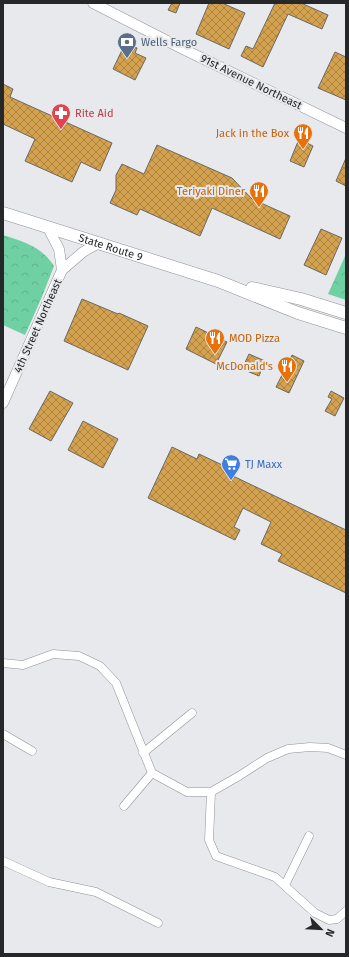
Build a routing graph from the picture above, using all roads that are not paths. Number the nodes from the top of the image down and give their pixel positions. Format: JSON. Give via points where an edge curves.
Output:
{"nodes":[{"id":1,"x":93,"y":3,"type":"edge"},
{"id":2,"x":346,"y":128,"type":"edge"},
{"id":3,"x":3,"y":213,"type":"edge"},
{"id":4,"x":48,"y":228,"type":"junction"},
{"id":5,"x":97,"y":244,"type":"junction"},
{"id":6,"x":62,"y":270,"type":"junction"},
{"id":7,"x":218,"y":281,"type":"junction"},
{"id":8,"x":346,"y":313,"type":"edge"},
{"id":9,"x":324,"y":320,"type":"junction"},
{"id":10,"x":346,"y":328,"type":"edge"},
{"id":11,"x":346,"y":333,"type":"edge"},
{"id":12,"x":3,"y":403,"type":"edge"},
{"id":13,"x":3,"y":663,"type":"edge"},
{"id":14,"x":192,"y":713,"type":"dead end"},
{"id":15,"x":3,"y":734,"type":"edge"},
{"id":16,"x":32,"y":751,"type":"dead end"},
{"id":17,"x":143,"y":753,"type":"junction"},
{"id":18,"x":346,"y":755,"type":"edge"},
{"id":19,"x":152,"y":773,"type":"junction"},
{"id":20,"x":211,"y":792,"type":"junction"},
{"id":21,"x":124,"y":806,"type":"dead end"},
{"id":22,"x":309,"y":836,"type":"dead end"},
{"id":23,"x":3,"y":861,"type":"edge"},
{"id":24,"x":285,"y":885,"type":"junction"},
{"id":25,"x":346,"y":911,"type":"edge"},
{"id":26,"x":158,"y":923,"type":"dead end"}],
"edges":[{"from":1,"to":2,"type":"street","name":"91st Avenue Northeast"},
{"from":3,"to":4,"type":"main road","name":"State Route 9"},
{"from":4,"to":5,"type":"main road","name":"State Route 9"},
{"from":4,"to":6,"type":"street","via":[[59,249]]},
{"from":5,"to":6,"type":"street","via":[[78,255]]},
{"from":5,"to":7,"type":"main road","name":"State Route 9"},
{"from":6,"to":12,"type":"street","name":"4th Street Northeast"},
{"from":7,"to":8,"type":"main road","name":"State Route 9","via":[[301,299]]},
{"from":7,"to":9,"type":"main road","name":"State Route 9","via":[[298,313]]},
{"from":9,"to":10,"type":"main road","name":"State Route 9"},
{"from":9,"to":11,"type":"main road"},
{"from":13,"to":17,"type":"street","via":[[23,665],[53,654],[79,656],[100,666],[116,683]]},
{"from":14,"to":17,"type":"street"},
{"from":15,"to":16,"type":"street"},
{"from":17,"to":19,"type":"street"},
{"from":18,"to":20,"type":"street","via":[[328,748],[288,749],[266,758]]},
{"from":19,"to":20,"type":"street","via":[[187,792]]},
{"from":19,"to":21,"type":"street"},
{"from":20,"to":24,"type":"street","via":[[209,840],[216,856],[275,877]]},
{"from":22,"to":24,"type":"street"},
{"from":23,"to":26,"type":"street","via":[[49,882],[96,892]]},
{"from":24,"to":25,"type":"street","via":[[315,913],[329,920],[337,919]]}]}
